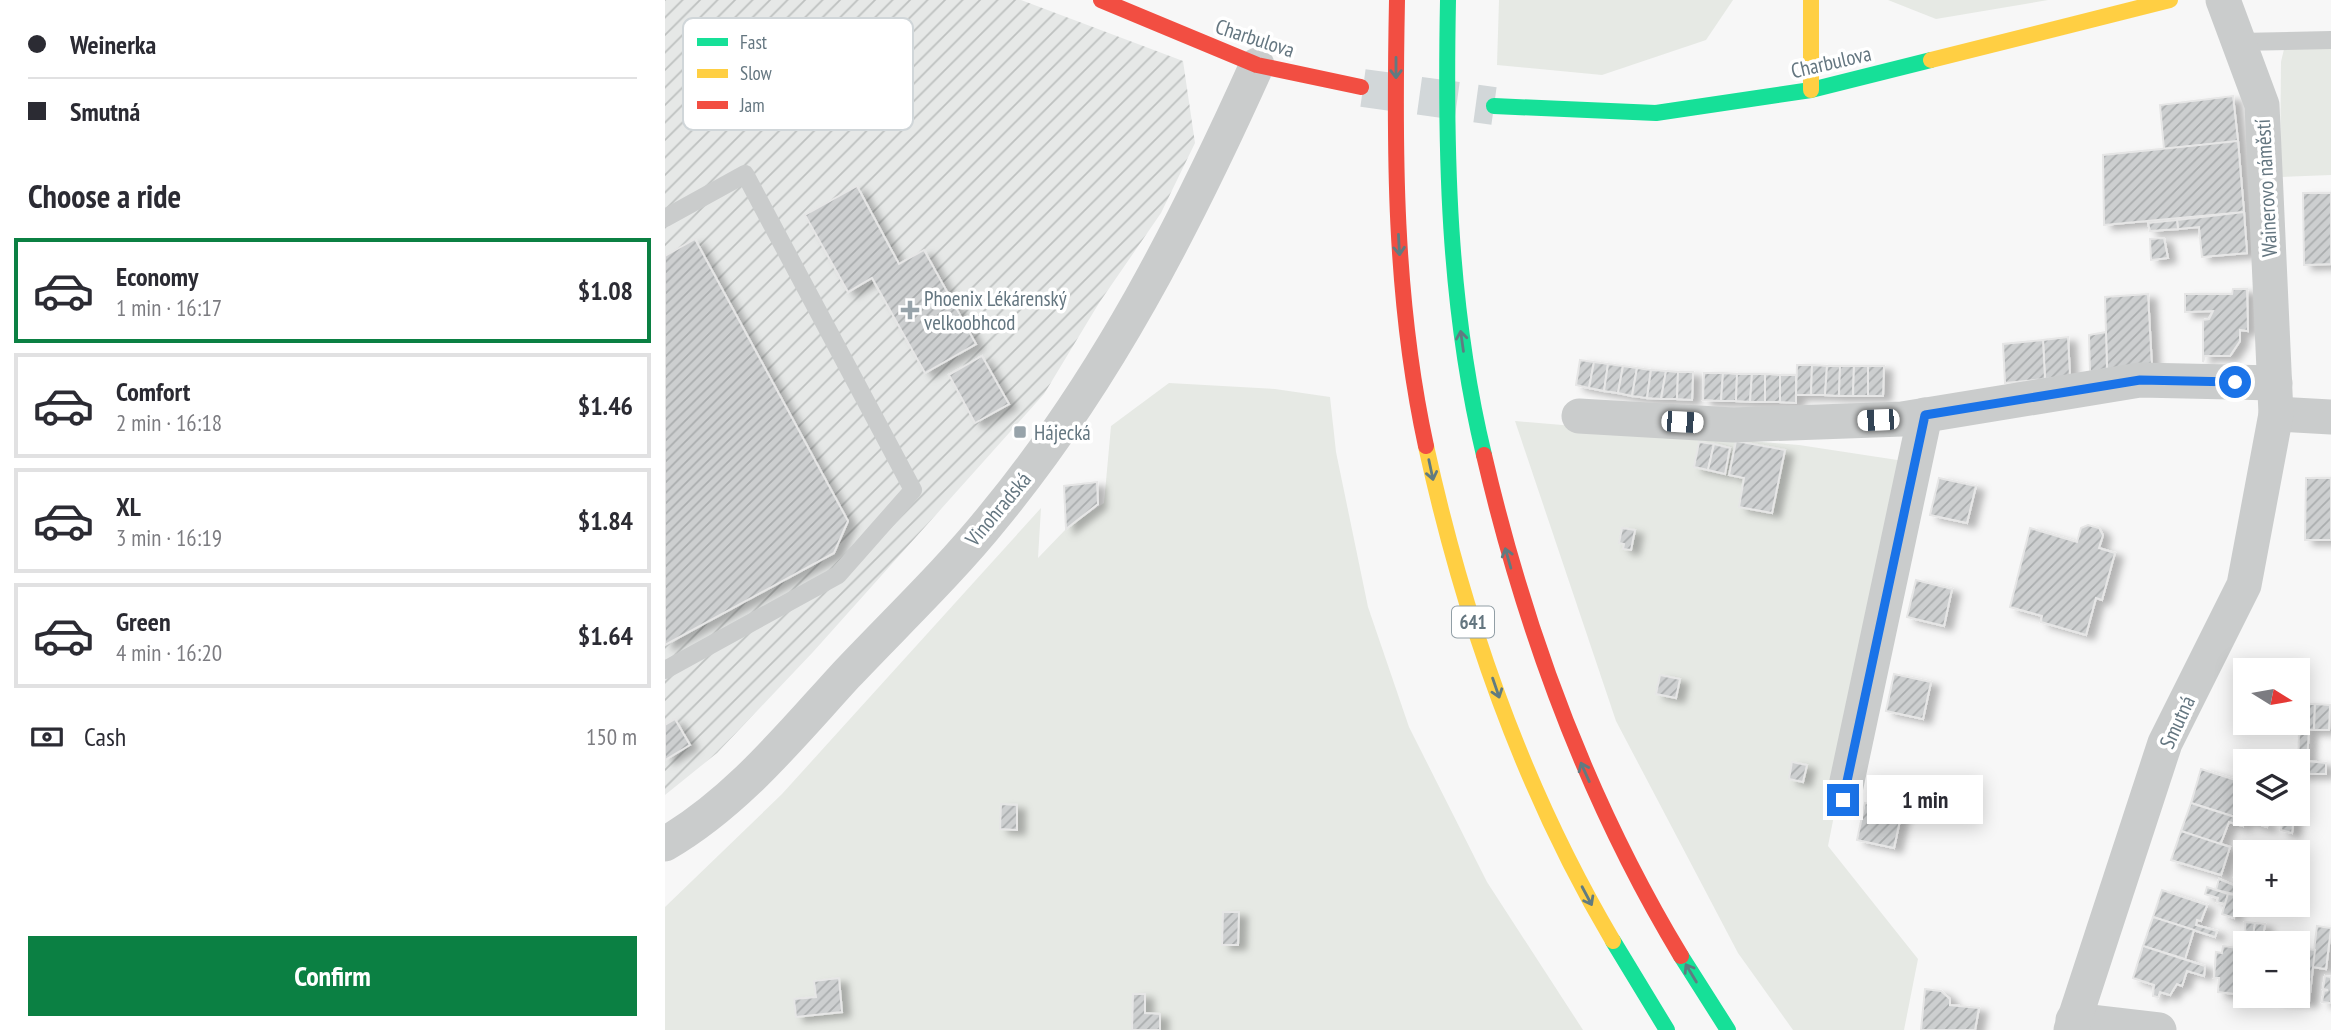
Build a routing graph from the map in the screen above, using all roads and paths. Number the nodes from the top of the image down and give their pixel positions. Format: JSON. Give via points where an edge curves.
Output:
{"nodes":[{"id":1,"x":1101,"y":0,"type":"edge"},
{"id":2,"x":1397,"y":0,"type":"edge"},
{"id":3,"x":1811,"y":0,"type":"edge"},
{"id":4,"x":2170,"y":0,"type":"edge"},
{"id":5,"x":2223,"y":0,"type":"edge"},
{"id":6,"x":1448,"y":1,"type":"edge"},
{"id":7,"x":2331,"y":40,"type":"edge"},
{"id":8,"x":2239,"y":42,"type":"junction"},
{"id":9,"x":1257,"y":65,"type":"junction"},
{"id":10,"x":1361,"y":87,"type":"tunnel mouth"},
{"id":11,"x":1811,"y":90,"type":"junction"},
{"id":12,"x":1494,"y":106,"type":"tunnel mouth"},
{"id":13,"x":665,"y":219,"type":"edge"},
{"id":14,"x":2276,"y":399,"type":"junction"},
{"id":15,"x":1925,"y":415,"type":"junction"},
{"id":16,"x":1579,"y":416,"type":"dead end"},
{"id":17,"x":2331,"y":417,"type":"edge"},
{"id":18,"x":665,"y":670,"type":"edge"},
{"id":19,"x":1843,"y":800,"type":"dead end"},
{"id":20,"x":665,"y":844,"type":"edge"},
{"id":21,"x":2072,"y":1025,"type":"edge"},
{"id":22,"x":1667,"y":1030,"type":"edge"},
{"id":23,"x":1728,"y":1030,"type":"edge"},
{"id":24,"x":2159,"y":1030,"type":"edge"}],
"edges":[{"from":1,"to":9,"type":"main road","name":"Charbulova"},
{"from":2,"to":22,"type":"main road","number":"641","one_way":true,"via":[[1395,177],[1407,337],[1440,514],[1504,711],[1551,829]]},
{"from":3,"to":11,"type":"main road"},
{"from":4,"to":11,"type":"main road","name":"Charbulova"},
{"from":5,"to":8,"type":"street","name":"Wainerovo náměstí"},
{"from":23,"to":6,"type":"main road","number":"641","one_way":true,"via":[[1656,917],[1601,807],[1553,694],[1488,483],[1471,408],[1454,287],[1446,175]]},
{"from":7,"to":8,"type":"lane"},
{"from":8,"to":14,"type":"street","name":"Wainerovo náměstí","via":[[2262,105]]},
{"from":9,"to":10,"type":"main road","name":"Charbulova"},
{"from":9,"to":20,"type":"street","name":"Vinohradská","via":[[1140,305],[1044,453],[993,518],[738,791]]},
{"from":11,"to":12,"type":"main road","name":"Charbulova","via":[[1656,113]]},
{"from":13,"to":18,"type":"lane","via":[[745,174],[913,490],[838,575]]},
{"from":14,"to":15,"type":"street","via":[[2140,380]]},
{"from":14,"to":17,"type":"street"},
{"from":14,"to":21,"type":"street","name":"Smutná","via":[[2244,585],[2165,743]]},
{"from":15,"to":16,"type":"street","via":[[1733,425]]},
{"from":15,"to":19,"type":"street"},
{"from":21,"to":24,"type":"street"}]}
